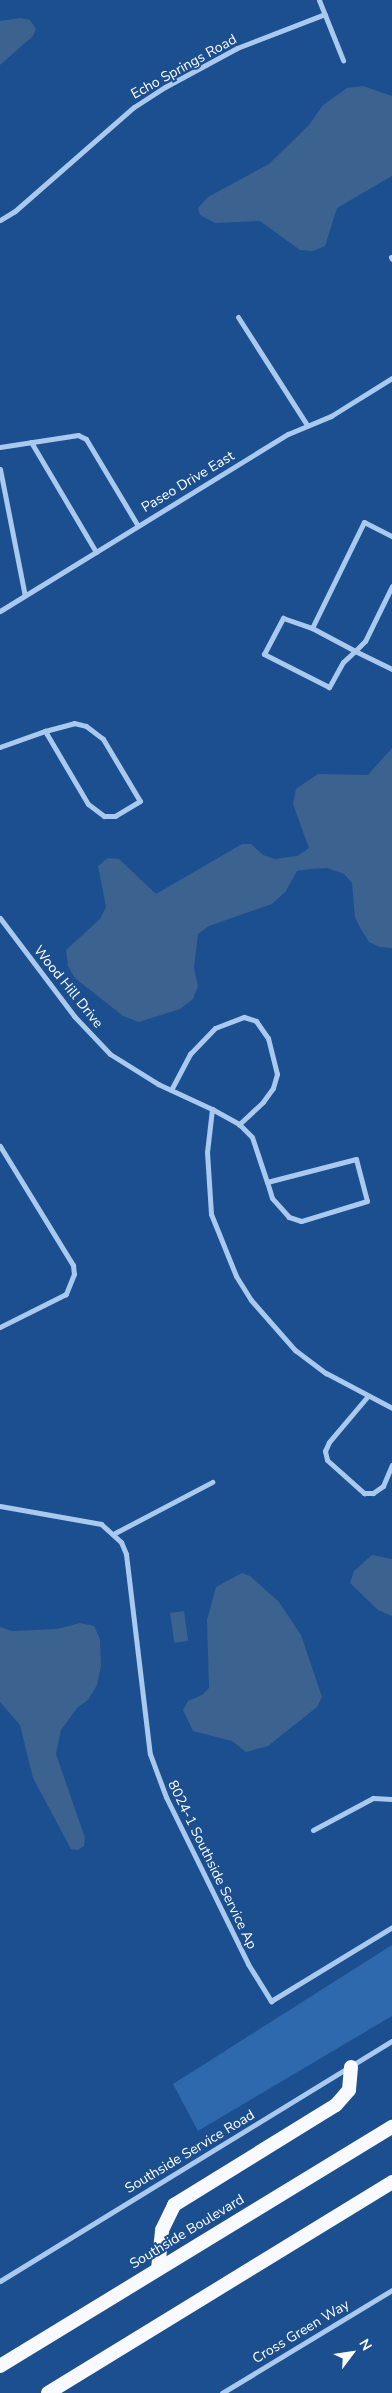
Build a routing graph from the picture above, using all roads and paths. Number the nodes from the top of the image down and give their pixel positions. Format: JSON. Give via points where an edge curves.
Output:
{"nodes":[{"id":1,"x":319,"y":0,"type":"edge"},
{"id":2,"x":325,"y":14,"type":"junction"},
{"id":3,"x":343,"y":60,"type":"dead end"},
{"id":4,"x":0,"y":220,"type":"edge"},
{"id":5,"x":238,"y":317,"type":"dead end"},
{"id":6,"x":392,"y":378,"type":"edge"},
{"id":7,"x":307,"y":425,"type":"junction"},
{"id":8,"x":30,"y":442,"type":"junction"},
{"id":9,"x":0,"y":447,"type":"edge"},
{"id":10,"x":0,"y":469,"type":"edge"},
{"id":11,"x":138,"y":526,"type":"junction"},
{"id":12,"x":392,"y":536,"type":"edge"},
{"id":13,"x":96,"y":552,"type":"junction"},
{"id":14,"x":392,"y":586,"type":"edge"},
{"id":15,"x":25,"y":596,"type":"junction"},
{"id":16,"x":0,"y":611,"type":"edge"},
{"id":17,"x":312,"y":628,"type":"junction"},
{"id":18,"x":355,"y":651,"type":"junction"},
{"id":19,"x":392,"y":669,"type":"edge"},
{"id":20,"x":45,"y":731,"type":"junction"},
{"id":21,"x":0,"y":747,"type":"edge"},
{"id":22,"x":0,"y":918,"type":"edge"},
{"id":23,"x":171,"y":1090,"type":"junction"},
{"id":24,"x":212,"y":1108,"type":"junction"},
{"id":25,"x":239,"y":1124,"type":"junction"},
{"id":26,"x":0,"y":1146,"type":"edge"},
{"id":27,"x":267,"y":1182,"type":"junction"},
{"id":28,"x":0,"y":1327,"type":"edge"},
{"id":29,"x":367,"y":1397,"type":"junction"},
{"id":30,"x":392,"y":1408,"type":"edge"},
{"id":31,"x":392,"y":1465,"type":"edge"},
{"id":32,"x":212,"y":1482,"type":"dead end"},
{"id":33,"x":0,"y":1506,"type":"edge"},
{"id":34,"x":115,"y":1534,"type":"junction"},
{"id":35,"x":392,"y":1799,"type":"edge"},
{"id":36,"x":312,"y":1830,"type":"dead end"},
{"id":37,"x":392,"y":1927,"type":"edge"},
{"id":38,"x":392,"y":2042,"type":"edge"},
{"id":39,"x":351,"y":2067,"type":"junction"},
{"id":40,"x":392,"y":2127,"type":"edge"},
{"id":41,"x":392,"y":2182,"type":"edge"},
{"id":42,"x":158,"y":2269,"type":"junction"},
{"id":43,"x":0,"y":2281,"type":"edge"},
{"id":44,"x":392,"y":2290,"type":"edge"},
{"id":45,"x":0,"y":2366,"type":"edge"},
{"id":46,"x":48,"y":2393,"type":"edge"},
{"id":47,"x":222,"y":2393,"type":"edge"}],
"edges":[{"from":1,"to":2,"type":"street"},
{"from":2,"to":3,"type":"street"},
{"from":2,"to":4,"type":"street","name":"Echo Springs Road","via":[[237,48],[165,87],[134,107],[15,211]]},
{"from":5,"to":7,"type":"street"},
{"from":6,"to":7,"type":"street","name":"Paseo Drive East","via":[[331,416]]},
{"from":7,"to":11,"type":"street","name":"Paseo Drive East"},
{"from":8,"to":9,"type":"street"},
{"from":8,"to":11,"type":"street","via":[[68,434],[86,439]]},
{"from":8,"to":13,"type":"street"},
{"from":10,"to":15,"type":"street"},
{"from":11,"to":13,"type":"street","name":"Paseo Drive East"},
{"from":12,"to":17,"type":"street","via":[[364,522]]},
{"from":13,"to":15,"type":"street","name":"Paseo Drive East"},
{"from":14,"to":18,"type":"street","via":[[365,642]]},
{"from":15,"to":16,"type":"street","name":"Paseo Drive East"},
{"from":17,"to":18,"type":"street"},
{"from":17,"to":18,"type":"street","via":[[282,618],[264,654],[329,686],[343,662]]},
{"from":18,"to":19,"type":"street"},
{"from":20,"to":20,"type":"street","via":[[74,724],[95,731],[140,801],[115,816],[95,811]]},
{"from":20,"to":21,"type":"street"},
{"from":22,"to":23,"type":"street","name":"Wood Hill Drive","via":[[91,1035],[134,1071]]},
{"from":23,"to":24,"type":"street","name":"Wood Hill Drive"},
{"from":23,"to":25,"type":"street","via":[[190,1054],[215,1028],[244,1017],[256,1021],[268,1038],[277,1074],[273,1088],[263,1102]]},
{"from":24,"to":25,"type":"street"},
{"from":24,"to":29,"type":"street","via":[[207,1152],[211,1214],[236,1276],[251,1300],[295,1350]]},
{"from":25,"to":27,"type":"street","via":[[258,1149]]},
{"from":26,"to":28,"type":"street","via":[[73,1265],[74,1274],[66,1294]]},
{"from":27,"to":27,"type":"street","via":[[356,1159],[367,1201],[301,1220],[278,1209]]},
{"from":29,"to":30,"type":"street"},
{"from":29,"to":31,"type":"street","via":[[329,1442],[325,1451],[327,1460],[364,1493],[373,1494],[383,1486]]},
{"from":32,"to":34,"type":"street"},
{"from":33,"to":34,"type":"street","via":[[101,1524]]},
{"from":34,"to":37,"type":"street","name":"8024-1 Southside Service Ap","via":[[126,1554],[150,1754],[166,1798],[248,1964],[271,2002]]},
{"from":35,"to":36,"type":"street","via":[[373,1798]]},
{"from":38,"to":39,"type":"street","name":"Southside Service Road"},
{"from":39,"to":42,"type":"highway","via":[[349,2090],[336,2105],[174,2206],[162,2230]]},
{"from":39,"to":43,"type":"street","name":"Southside Service Road"},
{"from":40,"to":42,"type":"highway","name":"Southside Boulevard"},
{"from":41,"to":46,"type":"highway"},
{"from":42,"to":45,"type":"highway","name":"Southside Boulevard"},
{"from":44,"to":47,"type":"street","name":"Cross Green Way"}]}
